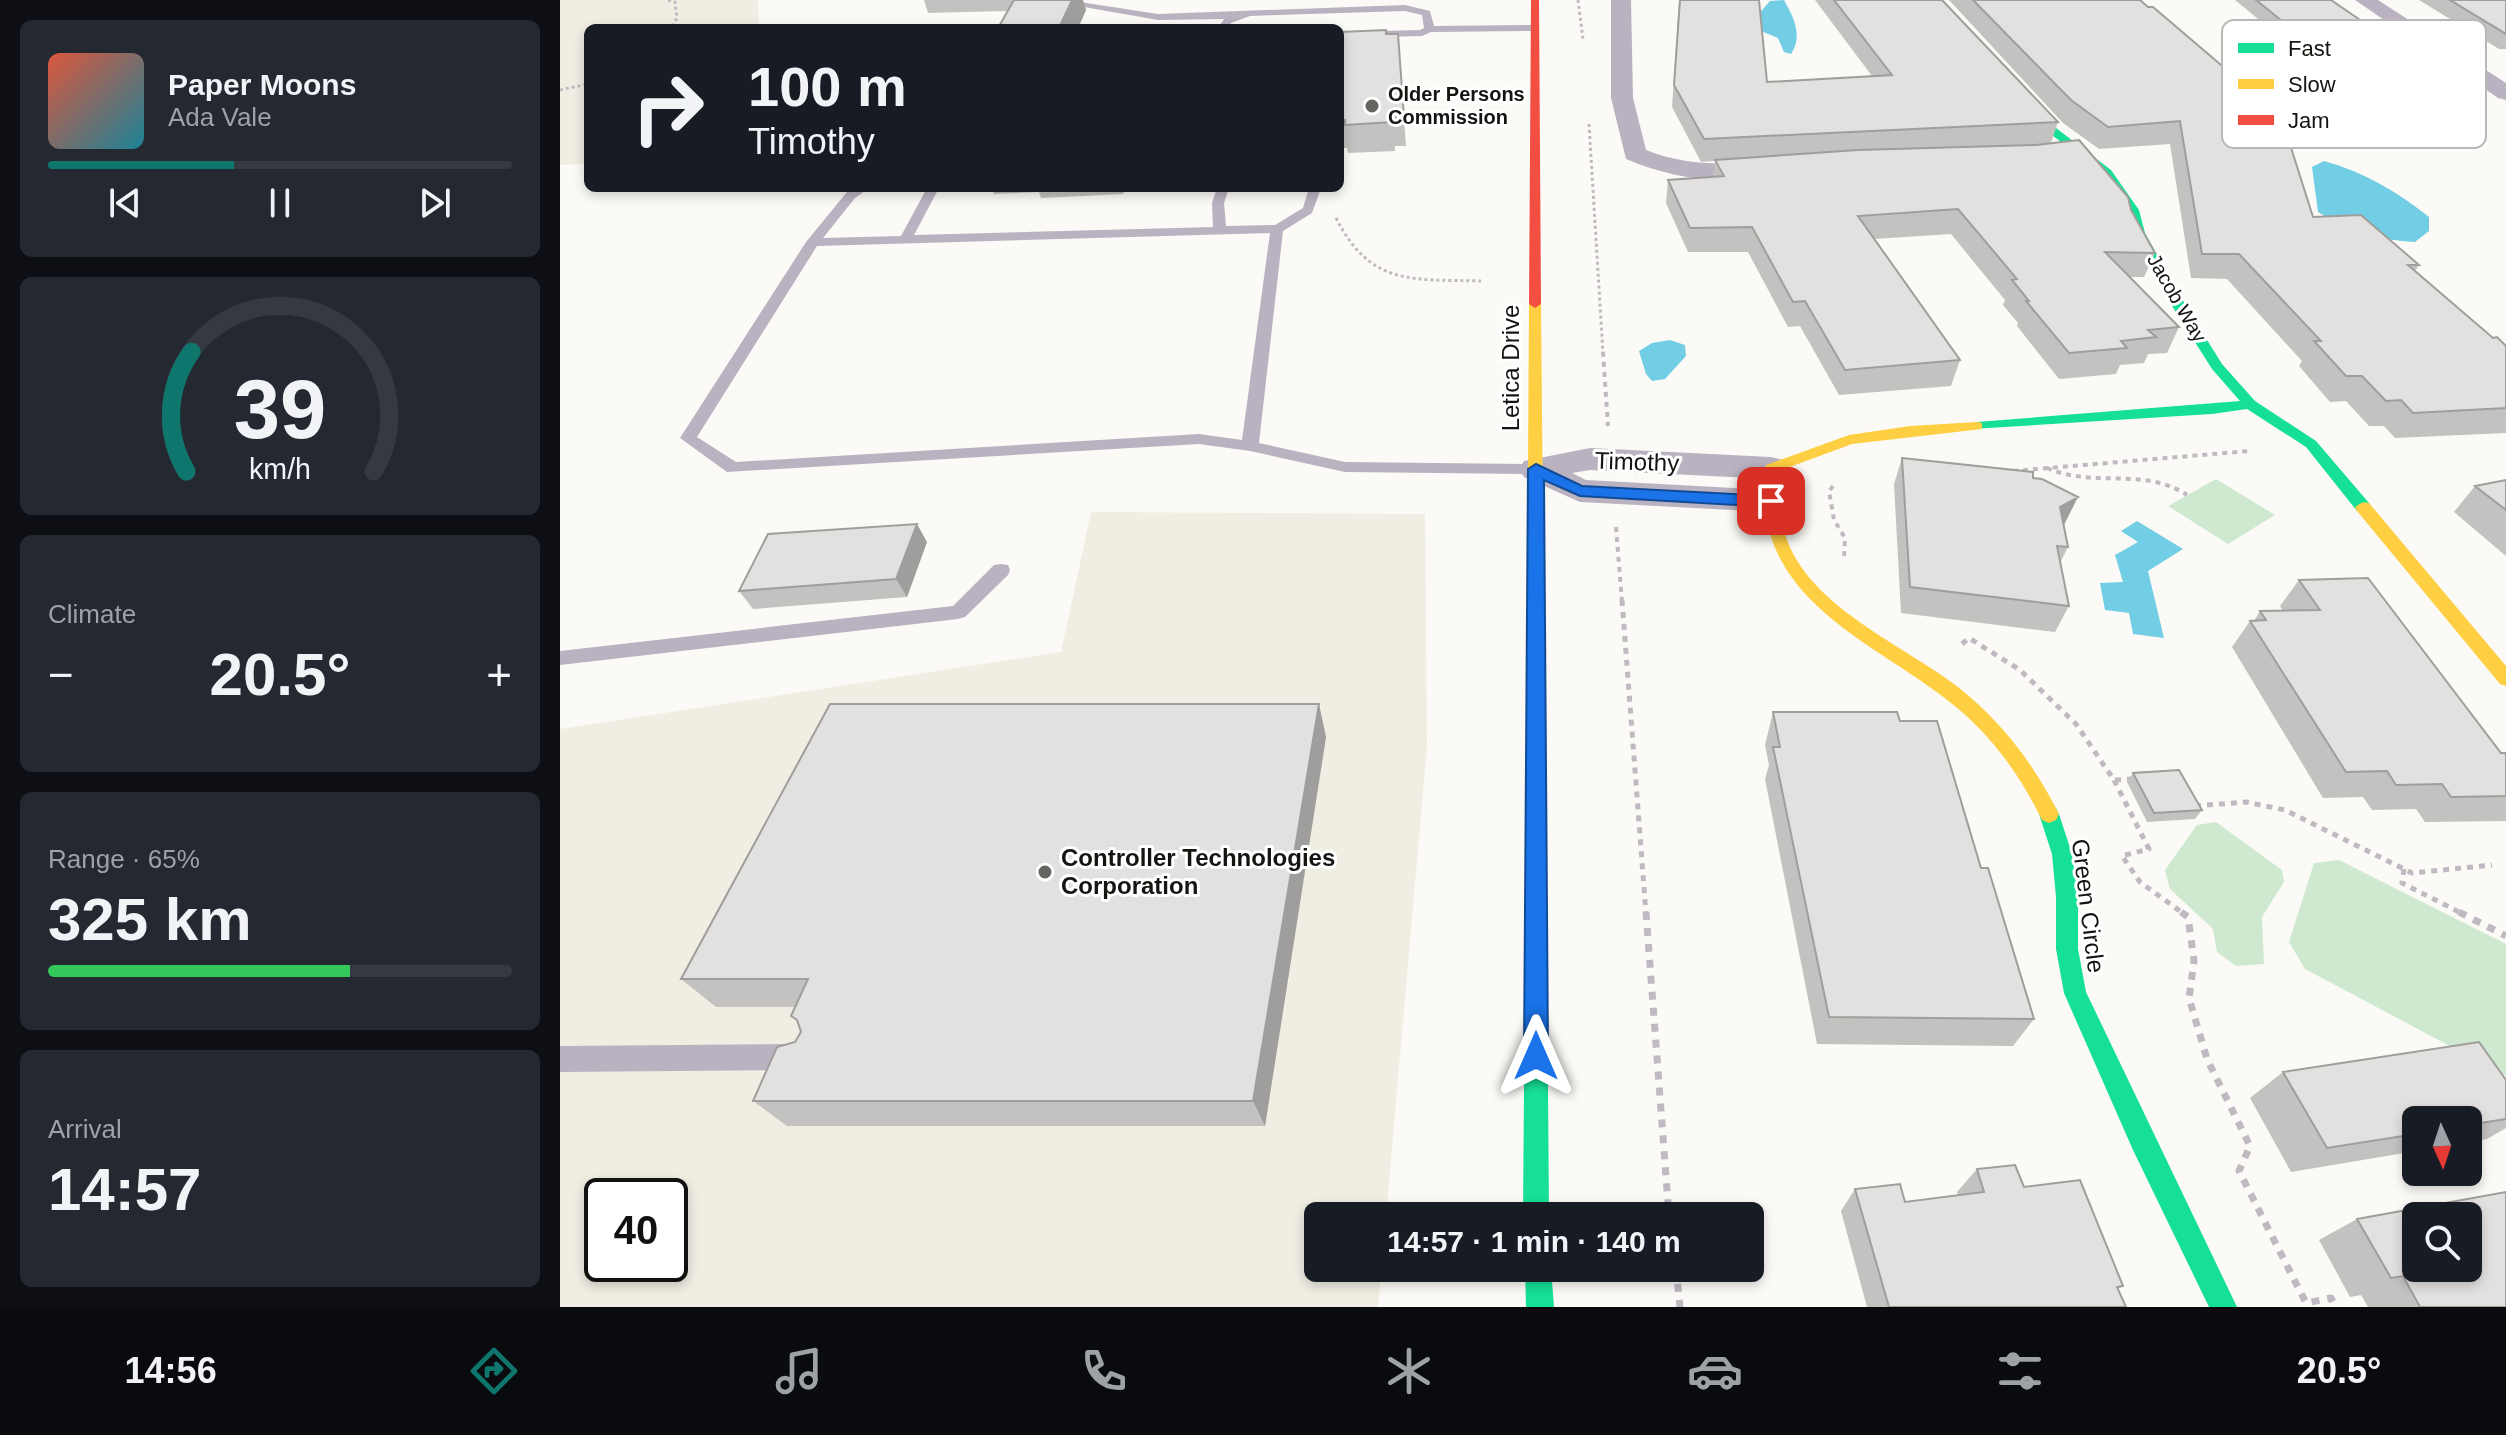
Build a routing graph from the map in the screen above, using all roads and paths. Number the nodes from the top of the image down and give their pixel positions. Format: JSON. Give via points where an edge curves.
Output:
{"nodes":[{"id":1,"x":668,"y":0,"type":"edge"},
{"id":2,"x":1049,"y":0,"type":"edge"},
{"id":3,"x":1535,"y":0,"type":"edge"},
{"id":4,"x":1578,"y":0,"type":"edge"},
{"id":5,"x":1621,"y":0,"type":"edge"},
{"id":6,"x":1933,"y":0,"type":"edge"},
{"id":7,"x":2365,"y":0,"type":"edge"},
{"id":8,"x":1238,"y":16,"type":"junction"},
{"id":9,"x":2395,"y":20,"type":"edge"},
{"id":10,"x":673,"y":24,"type":"edge"},
{"id":11,"x":1226,"y":24,"type":"edge"},
{"id":12,"x":1533,"y":28,"type":"junction"},
{"id":13,"x":1429,"y":29,"type":"junction"},
{"id":14,"x":1344,"y":35,"type":"edge"},
{"id":15,"x":1583,"y":42,"type":"dead end"},
{"id":16,"x":2486,"y":80,"type":"edge"},
{"id":17,"x":584,"y":85,"type":"edge"},
{"id":18,"x":560,"y":90,"type":"edge"},
{"id":19,"x":2506,"y":93,"type":"edge"},
{"id":20,"x":1588,"y":121,"type":"dead end"},
{"id":21,"x":2080,"y":153,"type":"junction"},
{"id":22,"x":2054,"y":156,"type":"edge"},
{"id":23,"x":1790,"y":167,"type":"edge"},
{"id":24,"x":856,"y":192,"type":"edge"},
{"id":25,"x":931,"y":192,"type":"edge"},
{"id":26,"x":1222,"y":192,"type":"edge"},
{"id":27,"x":1315,"y":192,"type":"edge"},
{"id":28,"x":1335,"y":218,"type":"dead end"},
{"id":29,"x":1277,"y":229,"type":"junction"},
{"id":30,"x":1220,"y":231,"type":"junction"},
{"id":31,"x":905,"y":240,"type":"junction"},
{"id":32,"x":813,"y":242,"type":"junction"},
{"id":33,"x":1481,"y":281,"type":"dead end"},
{"id":34,"x":2250,"y":404,"type":"junction"},
{"id":35,"x":2277,"y":421,"type":"junction"},
{"id":36,"x":1250,"y":446,"type":"junction"},
{"id":37,"x":2046,"y":468,"type":"junction"},
{"id":38,"x":1536,"y":469,"type":"junction"},
{"id":39,"x":2003,"y":472,"type":"edge"},
{"id":40,"x":1612,"y":476,"type":"junction"},
{"id":41,"x":1835,"y":483,"type":"dead end"},
{"id":42,"x":1771,"y":485,"type":"junction"},
{"id":43,"x":2187,"y":495,"type":"dead end"},
{"id":44,"x":1001,"y":570,"type":"dead end"},
{"id":45,"x":1821,"y":601,"type":"junction"},
{"id":46,"x":1958,"y":648,"type":"dead end"},
{"id":47,"x":560,"y":658,"type":"edge"},
{"id":48,"x":2506,"y":679,"type":"edge"},
{"id":49,"x":2145,"y":778,"type":"edge"},
{"id":50,"x":2114,"y":780,"type":"junction"},
{"id":51,"x":2190,"y":798,"type":"edge"},
{"id":52,"x":2492,"y":865,"type":"dead end"},
{"id":53,"x":2404,"y":869,"type":"junction"},
{"id":54,"x":2506,"y":936,"type":"edge"},
{"id":55,"x":816,"y":1057,"type":"edge"},
{"id":56,"x":560,"y":1059,"type":"edge"},
{"id":57,"x":1536,"y":1202,"type":"edge"},
{"id":58,"x":1668,"y":1202,"type":"edge"},
{"id":59,"x":1539,"y":1282,"type":"edge"},
{"id":60,"x":1677,"y":1282,"type":"edge"},
{"id":61,"x":1540,"y":1307,"type":"edge"},
{"id":62,"x":1680,"y":1307,"type":"edge"},
{"id":63,"x":2223,"y":1307,"type":"edge"},
{"id":64,"x":2336,"y":1307,"type":"edge"}],
"edges":[{"from":1,"to":10,"type":"path","via":[[675,2]]},
{"from":2,"to":8,"type":"lane","via":[[1158,17]]},
{"from":3,"to":12,"type":"street","name":"Letica Drive"},
{"from":4,"to":15,"type":"path"},
{"from":5,"to":23,"type":"street","via":[[1622,98],[1635,154],[1668,169],[1697,172]]},
{"from":6,"to":21,"type":"street","name":"Jacob Way","via":[[2042,120]]},
{"from":7,"to":9,"type":"street"},
{"from":8,"to":11,"type":"lane"},
{"from":8,"to":13,"type":"lane","via":[[1405,8],[1427,13]]},
{"from":12,"to":13,"type":"lane"},
{"from":12,"to":38,"type":"street","name":"Letica Drive"},
{"from":13,"to":14,"type":"lane"},
{"from":16,"to":19,"type":"street"},
{"from":17,"to":18,"type":"path"},
{"from":20,"to":40,"type":"path"},
{"from":21,"to":22,"type":"street"},
{"from":21,"to":34,"type":"street","name":"Jacob Way","via":[[2120,188],[2179,306],[2217,366]]},
{"from":24,"to":32,"type":"lane"},
{"from":25,"to":31,"type":"lane"},
{"from":26,"to":30,"type":"lane"},
{"from":27,"to":29,"type":"lane","via":[[1314,204],[1302,218]]},
{"from":28,"to":33,"type":"path","via":[[1362,258],[1381,270]]},
{"from":29,"to":30,"type":"lane"},
{"from":29,"to":36,"type":"lane"},
{"from":30,"to":31,"type":"lane"},
{"from":31,"to":32,"type":"lane"},
{"from":32,"to":36,"type":"lane","via":[[688,438],[733,468],[1199,439]]},
{"from":34,"to":35,"type":"street"},
{"from":34,"to":42,"type":"street","name":"Timothy","via":[[1849,440]]},
{"from":35,"to":37,"type":"path","via":[[2249,452]]},
{"from":35,"to":48,"type":"street","via":[[2311,444]]},
{"from":36,"to":38,"type":"lane","via":[[1345,467]]},
{"from":37,"to":39,"type":"path"},
{"from":37,"to":43,"type":"path","via":[[2088,481],[2163,481]]},
{"from":38,"to":40,"type":"street","name":"Timothy","via":[[1580,491]]},
{"from":38,"to":57,"type":"street","name":"Letica Drive"},
{"from":40,"to":42,"type":"street","name":"Timothy"},
{"from":40,"to":58,"type":"path"},
{"from":41,"to":45,"type":"path","via":[[1829,491],[1834,520],[1845,538],[1844,573]]},
{"from":42,"to":45,"type":"street","name":"Green Circle","via":[[1780,543]]},
{"from":44,"to":47,"type":"lane","via":[[958,612]]},
{"from":45,"to":63,"type":"street","name":"Green Circle","via":[[1952,693],[2026,771],[2048,811],[2062,854],[2075,993]]},
{"from":46,"to":50,"type":"path","via":[[1969,638],[2020,670],[2076,724]]},
{"from":49,"to":50,"type":"path"},
{"from":50,"to":64,"type":"path","via":[[2149,849],[2122,856],[2140,882],[2188,917],[2194,961],[2189,998],[2207,1059],[2250,1146],[2239,1171],[2306,1303],[2331,1298]]},
{"from":51,"to":53,"type":"path","via":[[2196,808],[2246,802],[2285,810]]},
{"from":52,"to":53,"type":"path","via":[[2412,873]]},
{"from":53,"to":54,"type":"path","via":[[2402,883]]},
{"from":55,"to":56,"type":"lane"},
{"from":59,"to":61,"type":"street"},
{"from":60,"to":62,"type":"path"}]}
